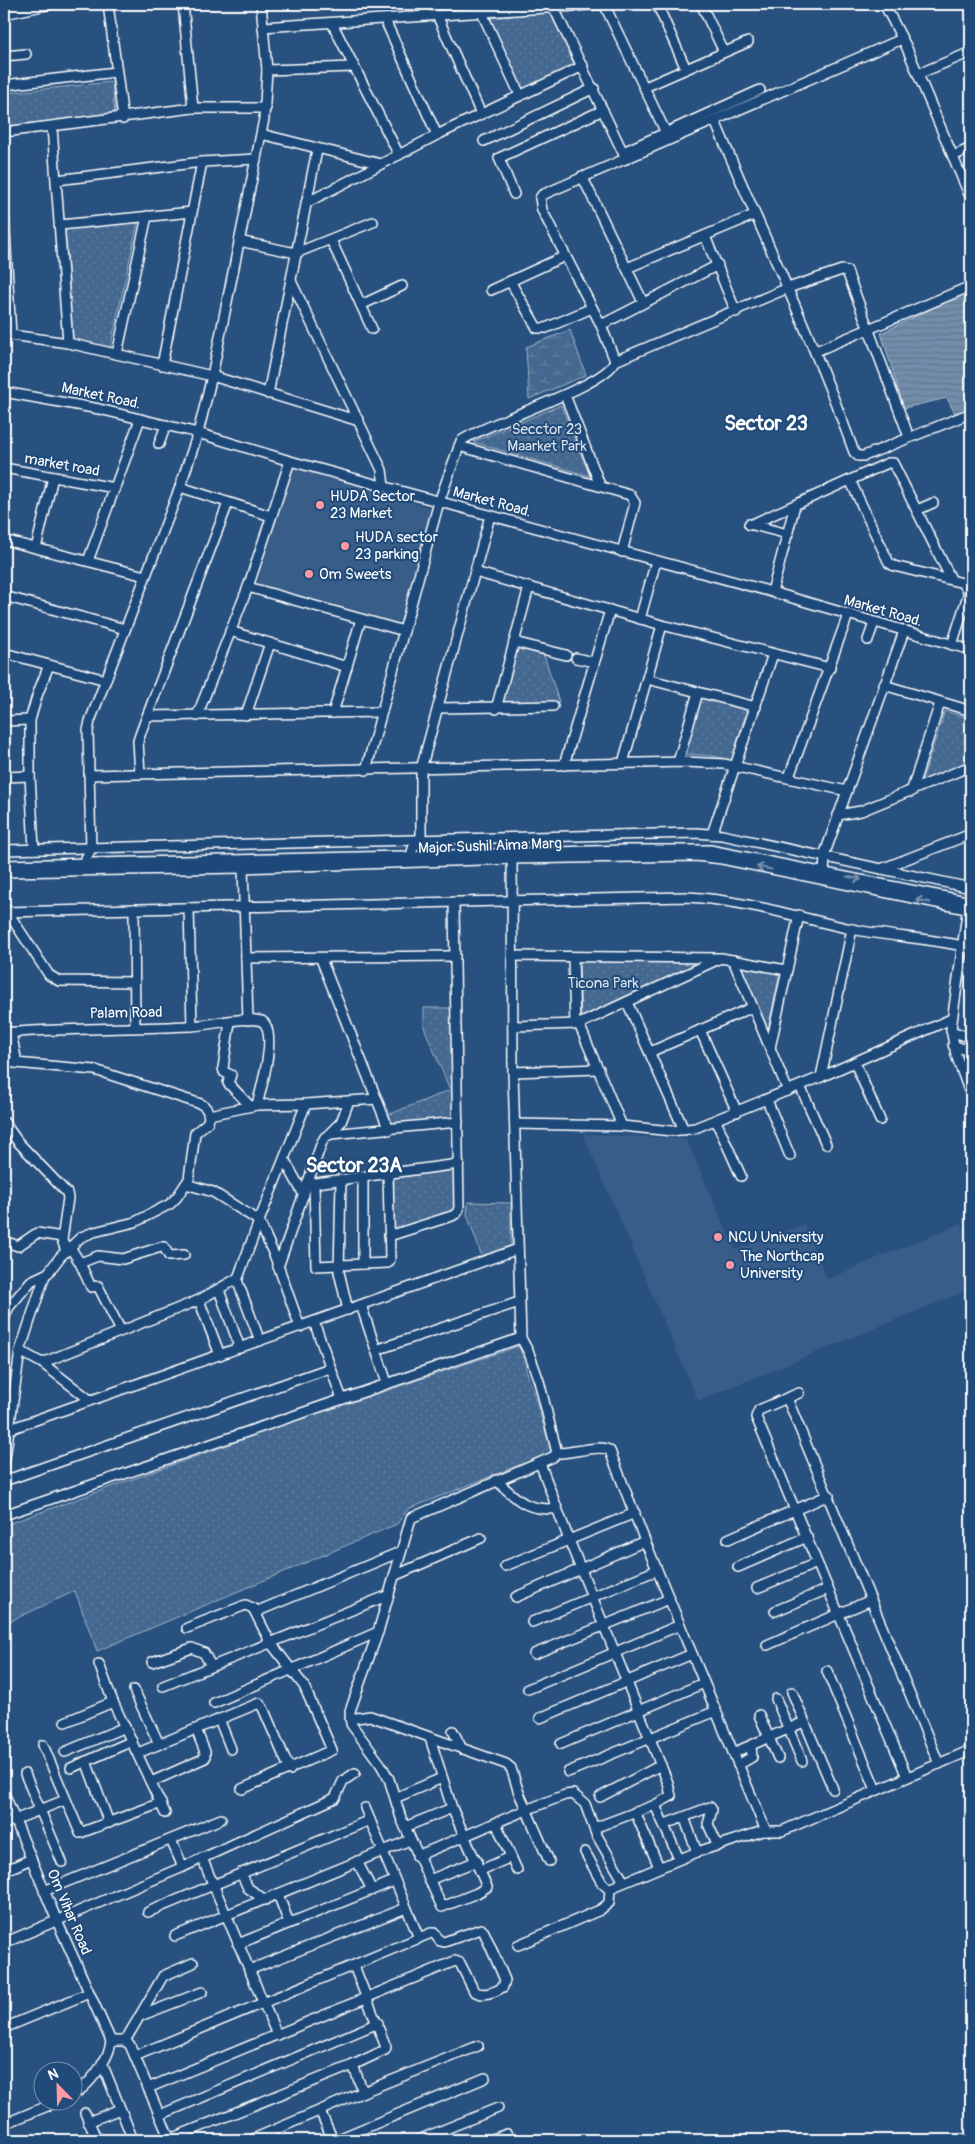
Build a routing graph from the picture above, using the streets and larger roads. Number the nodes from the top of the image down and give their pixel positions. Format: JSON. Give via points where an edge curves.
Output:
{"nodes":[{"id":1,"x":52,"y":4,"type":"edge"},
{"id":2,"x":108,"y":4,"type":"edge"},
{"id":3,"x":183,"y":4,"type":"edge"},
{"id":4,"x":261,"y":4,"type":"edge"},
{"id":5,"x":425,"y":4,"type":"edge"},
{"id":6,"x":604,"y":4,"type":"edge"},
{"id":7,"x":657,"y":4,"type":"edge"},
{"id":8,"x":701,"y":4,"type":"edge"},
{"id":9,"x":884,"y":4,"type":"edge"},
{"id":10,"x":554,"y":8,"type":"junction"},
{"id":11,"x":481,"y":11,"type":"junction"},
{"id":12,"x":4,"y":14,"type":"edge"},
{"id":13,"x":437,"y":15,"type":"junction"},
{"id":14,"x":426,"y":16,"type":"junction"},
{"id":15,"x":385,"y":20,"type":"junction"},
{"id":16,"x":332,"y":23,"type":"junction"},
{"id":17,"x":263,"y":27,"type":"junction"},
{"id":18,"x":902,"y":40,"type":"junction"},
{"id":19,"x":748,"y":42,"type":"dead end"},
{"id":20,"x":724,"y":52,"type":"junction"},
{"id":21,"x":26,"y":54,"type":"dead end"},
{"id":22,"x":971,"y":54,"type":"edge"},
{"id":23,"x":4,"y":56,"type":"edge"},
{"id":24,"x":583,"y":66,"type":"junction"},
{"id":25,"x":354,"y":67,"type":"junction"},
{"id":26,"x":686,"y":69,"type":"junction"},
{"id":27,"x":267,"y":70,"type":"junction"},
{"id":28,"x":116,"y":72,"type":"junction"},
{"id":29,"x":918,"y":74,"type":"junction"},
{"id":30,"x":4,"y":85,"type":"edge"},
{"id":31,"x":645,"y":87,"type":"junction"},
{"id":32,"x":594,"y":88,"type":"junction"},
{"id":33,"x":760,"y":90,"type":"dead end"},
{"id":34,"x":520,"y":95,"type":"junction"},
{"id":35,"x":193,"y":108,"type":"junction"},
{"id":36,"x":266,"y":108,"type":"junction"},
{"id":37,"x":603,"y":110,"type":"junction"},
{"id":38,"x":481,"y":114,"type":"junction"},
{"id":39,"x":123,"y":118,"type":"junction"},
{"id":40,"x":715,"y":121,"type":"junction"},
{"id":41,"x":52,"y":127,"type":"junction"},
{"id":42,"x":4,"y":132,"type":"edge"},
{"id":43,"x":261,"y":134,"type":"junction"},
{"id":44,"x":437,"y":135,"type":"junction"},
{"id":45,"x":668,"y":136,"type":"junction"},
{"id":46,"x":484,"y":141,"type":"dead end"},
{"id":47,"x":971,"y":148,"type":"edge"},
{"id":48,"x":317,"y":150,"type":"junction"},
{"id":49,"x":399,"y":155,"type":"junction"},
{"id":50,"x":624,"y":156,"type":"junction"},
{"id":51,"x":953,"y":156,"type":"junction"},
{"id":52,"x":256,"y":159,"type":"junction"},
{"id":53,"x":202,"y":162,"type":"junction"},
{"id":54,"x":381,"y":164,"type":"junction"},
{"id":55,"x":582,"y":176,"type":"junction"},
{"id":56,"x":56,"y":180,"type":"junction"},
{"id":57,"x":514,"y":194,"type":"dead end"},
{"id":58,"x":971,"y":199,"type":"edge"},
{"id":59,"x":306,"y":203,"type":"junction"},
{"id":60,"x":192,"y":212,"type":"junction"},
{"id":61,"x":4,"y":214,"type":"edge"},
{"id":62,"x":754,"y":215,"type":"junction"},
{"id":63,"x":147,"y":216,"type":"junction"},
{"id":64,"x":373,"y":222,"type":"dead end"},
{"id":65,"x":60,"y":226,"type":"junction"},
{"id":66,"x":705,"y":236,"type":"junction"},
{"id":67,"x":331,"y":240,"type":"junction"},
{"id":68,"x":240,"y":241,"type":"junction"},
{"id":69,"x":296,"y":252,"type":"junction"},
{"id":70,"x":565,"y":256,"type":"junction"},
{"id":71,"x":718,"y":264,"type":"junction"},
{"id":72,"x":627,"y":268,"type":"junction"},
{"id":73,"x":510,"y":281,"type":"junction"},
{"id":74,"x":291,"y":282,"type":"junction"},
{"id":75,"x":402,"y":286,"type":"dead end"},
{"id":76,"x":971,"y":286,"type":"edge"},
{"id":77,"x":788,"y":288,"type":"junction"},
{"id":78,"x":490,"y":290,"type":"dead end"},
{"id":79,"x":643,"y":302,"type":"junction"},
{"id":80,"x":361,"y":305,"type":"junction"},
{"id":81,"x":592,"y":308,"type":"junction"},
{"id":82,"x":736,"y":312,"type":"junction"},
{"id":83,"x":601,"y":325,"type":"junction"},
{"id":84,"x":869,"y":328,"type":"junction"},
{"id":85,"x":372,"y":329,"type":"dead end"},
{"id":86,"x":8,"y":335,"type":"edge"},
{"id":87,"x":68,"y":343,"type":"junction"},
{"id":88,"x":816,"y":351,"type":"junction"},
{"id":89,"x":117,"y":354,"type":"junction"},
{"id":90,"x":615,"y":361,"type":"junction"},
{"id":91,"x":162,"y":365,"type":"junction"},
{"id":92,"x":212,"y":376,"type":"junction"},
{"id":93,"x":4,"y":392,"type":"edge"},
{"id":94,"x":268,"y":394,"type":"junction"},
{"id":95,"x":564,"y":395,"type":"junction"},
{"id":96,"x":971,"y":413,"type":"edge"},
{"id":97,"x":140,"y":419,"type":"junction"},
{"id":98,"x":359,"y":421,"type":"junction"},
{"id":99,"x":166,"y":425,"type":"junction"},
{"id":100,"x":198,"y":433,"type":"junction"},
{"id":101,"x":909,"y":437,"type":"junction"},
{"id":102,"x":159,"y":444,"type":"dead end"},
{"id":103,"x":459,"y":446,"type":"junction"},
{"id":104,"x":290,"y":461,"type":"junction"},
{"id":105,"x":4,"y":468,"type":"edge"},
{"id":106,"x":53,"y":477,"type":"junction"},
{"id":107,"x":850,"y":480,"type":"junction"},
{"id":108,"x":600,"y":485,"type":"junction"},
{"id":109,"x":384,"y":486,"type":"junction"},
{"id":110,"x":180,"y":487,"type":"junction"},
{"id":111,"x":115,"y":488,"type":"junction"},
{"id":112,"x":439,"y":502,"type":"junction"},
{"id":113,"x":228,"y":503,"type":"junction"},
{"id":114,"x":933,"y":503,"type":"dead end"},
{"id":115,"x":795,"y":505,"type":"junction"},
{"id":116,"x":917,"y":510,"type":"junction"},
{"id":117,"x":272,"y":516,"type":"junction"},
{"id":118,"x":490,"y":516,"type":"junction"},
{"id":119,"x":788,"y":534,"type":"junction"},
{"id":120,"x":4,"y":540,"type":"edge"},
{"id":121,"x":36,"y":548,"type":"junction"},
{"id":122,"x":622,"y":552,"type":"junction"},
{"id":123,"x":656,"y":561,"type":"junction"},
{"id":124,"x":88,"y":562,"type":"junction"},
{"id":125,"x":475,"y":572,"type":"junction"},
{"id":126,"x":146,"y":576,"type":"junction"},
{"id":127,"x":951,"y":580,"type":"junction"},
{"id":128,"x":248,"y":587,"type":"junction"},
{"id":129,"x":529,"y":587,"type":"junction"},
{"id":130,"x":772,"y":592,"type":"junction"},
{"id":131,"x":4,"y":596,"type":"edge"},
{"id":132,"x":610,"y":610,"type":"junction"},
{"id":133,"x":848,"y":615,"type":"junction"},
{"id":134,"x":361,"y":619,"type":"junction"},
{"id":135,"x":640,"y":619,"type":"junction"},
{"id":136,"x":874,"y":623,"type":"junction"},
{"id":137,"x":662,"y":625,"type":"junction"},
{"id":138,"x":125,"y":629,"type":"junction"},
{"id":139,"x":230,"y":631,"type":"junction"},
{"id":140,"x":404,"y":631,"type":"junction"},
{"id":141,"x":904,"y":631,"type":"junction"},
{"id":142,"x":868,"y":640,"type":"dead end"},
{"id":143,"x":514,"y":642,"type":"junction"},
{"id":144,"x":270,"y":643,"type":"junction"},
{"id":145,"x":952,"y":645,"type":"junction"},
{"id":146,"x":971,"y":650,"type":"edge"},
{"id":147,"x":4,"y":653,"type":"edge"},
{"id":148,"x":773,"y":654,"type":"junction"},
{"id":149,"x":566,"y":655,"type":"dead end"},
{"id":150,"x":576,"y":658,"type":"dead end"},
{"id":151,"x":594,"y":662,"type":"junction"},
{"id":152,"x":49,"y":665,"type":"junction"},
{"id":153,"x":347,"y":666,"type":"junction"},
{"id":154,"x":830,"y":668,"type":"junction"},
{"id":155,"x":647,"y":679,"type":"junction"},
{"id":156,"x":106,"y":680,"type":"junction"},
{"id":157,"x":884,"y":685,"type":"junction"},
{"id":158,"x":698,"y":692,"type":"junction"},
{"id":159,"x":940,"y":702,"type":"junction"},
{"id":160,"x":554,"y":706,"type":"dead end"},
{"id":161,"x":756,"y":707,"type":"junction"},
{"id":162,"x":438,"y":708,"type":"junction"},
{"id":163,"x":496,"y":708,"type":"junction"},
{"id":164,"x":971,"y":711,"type":"edge"},
{"id":165,"x":382,"y":712,"type":"junction"},
{"id":166,"x":333,"y":713,"type":"junction"},
{"id":167,"x":246,"y":715,"type":"junction"},
{"id":168,"x":148,"y":716,"type":"junction"},
{"id":169,"x":197,"y":716,"type":"junction"},
{"id":170,"x":30,"y":720,"type":"junction"},
{"id":171,"x":4,"y":721,"type":"edge"},
{"id":172,"x":678,"y":762,"type":"junction"},
{"id":173,"x":623,"y":763,"type":"junction"},
{"id":174,"x":564,"y":765,"type":"junction"},
{"id":175,"x":736,"y":766,"type":"junction"},
{"id":176,"x":971,"y":766,"type":"edge"},
{"id":177,"x":422,"y":769,"type":"junction"},
{"id":178,"x":366,"y":770,"type":"junction"},
{"id":179,"x":140,"y":774,"type":"junction"},
{"id":180,"x":89,"y":775,"type":"junction"},
{"id":181,"x":30,"y":776,"type":"junction"},
{"id":182,"x":4,"y":777,"type":"edge"},
{"id":183,"x":789,"y":777,"type":"junction"},
{"id":184,"x":847,"y":791,"type":"junction"},
{"id":185,"x":911,"y":792,"type":"junction"},
{"id":186,"x":838,"y":815,"type":"junction"},
{"id":187,"x":712,"y":834,"type":"junction"},
{"id":188,"x":970,"y":837,"type":"edge"},
{"id":189,"x":421,"y":841,"type":"junction"},
{"id":190,"x":34,"y":849,"type":"junction"},
{"id":191,"x":4,"y":850,"type":"edge"},
{"id":192,"x":91,"y":850,"type":"junction"},
{"id":193,"x":428,"y":855,"type":"junction"},
{"id":194,"x":411,"y":856,"type":"junction"},
{"id":195,"x":512,"y":856,"type":"junction"},
{"id":196,"x":824,"y":856,"type":"junction"},
{"id":197,"x":4,"y":865,"type":"edge"},
{"id":198,"x":85,"y":867,"type":"junction"},
{"id":199,"x":98,"y":867,"type":"junction"},
{"id":200,"x":243,"y":868,"type":"junction"},
{"id":201,"x":881,"y":869,"type":"junction"},
{"id":202,"x":4,"y":872,"type":"edge"},
{"id":203,"x":820,"y":875,"type":"junction"},
{"id":204,"x":971,"y":888,"type":"edge"},
{"id":205,"x":513,"y":901,"type":"junction"},
{"id":206,"x":454,"y":902,"type":"junction"},
{"id":207,"x":970,"y":906,"type":"edge"},
{"id":208,"x":244,"y":907,"type":"junction"},
{"id":209,"x":189,"y":908,"type":"junction"},
{"id":210,"x":134,"y":909,"type":"junction"},
{"id":211,"x":4,"y":910,"type":"edge"},
{"id":212,"x":799,"y":915,"type":"junction"},
{"id":213,"x":852,"y":929,"type":"junction"},
{"id":214,"x":968,"y":947,"type":"edge"},
{"id":215,"x":455,"y":956,"type":"junction"},
{"id":216,"x":514,"y":956,"type":"junction"},
{"id":217,"x":573,"y":957,"type":"junction"},
{"id":218,"x":246,"y":958,"type":"junction"},
{"id":219,"x":721,"y":958,"type":"junction"},
{"id":220,"x":321,"y":959,"type":"junction"},
{"id":221,"x":734,"y":960,"type":"junction"},
{"id":222,"x":786,"y":970,"type":"junction"},
{"id":223,"x":134,"y":982,"type":"junction"},
{"id":224,"x":628,"y":1002,"type":"junction"},
{"id":225,"x":753,"y":1007,"type":"junction"},
{"id":226,"x":951,"y":1019,"type":"junction"},
{"id":227,"x":248,"y":1020,"type":"junction"},
{"id":228,"x":230,"y":1022,"type":"junction"},
{"id":229,"x":577,"y":1025,"type":"junction"},
{"id":230,"x":192,"y":1026,"type":"junction"},
{"id":231,"x":513,"y":1026,"type":"junction"},
{"id":232,"x":134,"y":1027,"type":"junction"},
{"id":233,"x":700,"y":1030,"type":"junction"},
{"id":234,"x":951,"y":1031,"type":"junction"},
{"id":235,"x":7,"y":1032,"type":"edge"},
{"id":236,"x":971,"y":1038,"type":"edge"},
{"id":237,"x":954,"y":1045,"type":"junction"},
{"id":238,"x":770,"y":1048,"type":"junction"},
{"id":239,"x":650,"y":1052,"type":"junction"},
{"id":240,"x":971,"y":1052,"type":"edge"},
{"id":241,"x":4,"y":1062,"type":"edge"},
{"id":242,"x":17,"y":1063,"type":"junction"},
{"id":243,"x":855,"y":1063,"type":"junction"},
{"id":244,"x":599,"y":1069,"type":"junction"},
{"id":245,"x":513,"y":1072,"type":"junction"},
{"id":246,"x":821,"y":1077,"type":"junction"},
{"id":247,"x":800,"y":1086,"type":"junction"},
{"id":248,"x":788,"y":1091,"type":"junction"},
{"id":249,"x":971,"y":1096,"type":"edge"},
{"id":250,"x":377,"y":1099,"type":"junction"},
{"id":251,"x":767,"y":1100,"type":"junction"},
{"id":252,"x":349,"y":1101,"type":"junction"},
{"id":253,"x":306,"y":1104,"type":"junction"},
{"id":254,"x":253,"y":1105,"type":"junction"},
{"id":255,"x":737,"y":1112,"type":"junction"},
{"id":256,"x":209,"y":1114,"type":"junction"},
{"id":257,"x":880,"y":1120,"type":"dead end"},
{"id":258,"x":716,"y":1121,"type":"junction"},
{"id":259,"x":4,"y":1122,"type":"edge"},
{"id":260,"x":458,"y":1122,"type":"junction"},
{"id":261,"x":515,"y":1124,"type":"junction"},
{"id":262,"x":622,"y":1126,"type":"junction"},
{"id":263,"x":389,"y":1130,"type":"junction"},
{"id":264,"x":684,"y":1130,"type":"junction"},
{"id":265,"x":327,"y":1136,"type":"junction"},
{"id":266,"x":826,"y":1144,"type":"dead end"},
{"id":267,"x":790,"y":1156,"type":"dead end"},
{"id":268,"x":284,"y":1160,"type":"junction"},
{"id":269,"x":459,"y":1164,"type":"junction"},
{"id":270,"x":388,"y":1174,"type":"junction"},
{"id":271,"x":741,"y":1176,"type":"dead end"},
{"id":272,"x":363,"y":1177,"type":"junction"},
{"id":273,"x":341,"y":1180,"type":"junction"},
{"id":274,"x":311,"y":1183,"type":"junction"},
{"id":275,"x":186,"y":1184,"type":"junction"},
{"id":276,"x":304,"y":1194,"type":"junction"},
{"id":277,"x":259,"y":1221,"type":"junction"},
{"id":278,"x":388,"y":1236,"type":"junction"},
{"id":279,"x":62,"y":1238,"type":"junction"},
{"id":280,"x":4,"y":1241,"type":"edge"},
{"id":281,"x":68,"y":1249,"type":"junction"},
{"id":282,"x":518,"y":1249,"type":"junction"},
{"id":283,"x":184,"y":1255,"type":"dead end"},
{"id":284,"x":80,"y":1263,"type":"junction"},
{"id":285,"x":363,"y":1264,"type":"junction"},
{"id":286,"x":339,"y":1266,"type":"junction"},
{"id":287,"x":278,"y":1267,"type":"junction"},
{"id":288,"x":45,"y":1275,"type":"junction"},
{"id":289,"x":237,"y":1280,"type":"junction"},
{"id":290,"x":219,"y":1290,"type":"junction"},
{"id":291,"x":199,"y":1300,"type":"junction"},
{"id":292,"x":519,"y":1302,"type":"junction"},
{"id":293,"x":361,"y":1305,"type":"junction"},
{"id":294,"x":348,"y":1310,"type":"junction"},
{"id":295,"x":4,"y":1319,"type":"edge"},
{"id":296,"x":314,"y":1322,"type":"junction"},
{"id":297,"x":300,"y":1327,"type":"junction"},
{"id":298,"x":121,"y":1331,"type":"junction"},
{"id":299,"x":521,"y":1338,"type":"junction"},
{"id":300,"x":260,"y":1341,"type":"junction"},
{"id":301,"x":240,"y":1348,"type":"junction"},
{"id":302,"x":376,"y":1350,"type":"junction"},
{"id":303,"x":20,"y":1352,"type":"junction"},
{"id":304,"x":220,"y":1355,"type":"junction"},
{"id":305,"x":42,"y":1363,"type":"junction"},
{"id":306,"x":330,"y":1368,"type":"junction"},
{"id":307,"x":387,"y":1384,"type":"junction"},
{"id":308,"x":799,"y":1392,"type":"dead end"},
{"id":309,"x":787,"y":1398,"type":"junction"},
{"id":310,"x":342,"y":1399,"type":"junction"},
{"id":311,"x":90,"y":1400,"type":"junction"},
{"id":312,"x":10,"y":1429,"type":"junction"},
{"id":313,"x":557,"y":1453,"type":"junction"},
{"id":314,"x":540,"y":1463,"type":"junction"},
{"id":315,"x":4,"y":1465,"type":"edge"},
{"id":316,"x":496,"y":1480,"type":"junction"},
{"id":317,"x":4,"y":1482,"type":"edge"},
{"id":318,"x":829,"y":1495,"type":"junction"},
{"id":319,"x":557,"y":1509,"type":"junction"},
{"id":320,"x":796,"y":1509,"type":"junction"},
{"id":321,"x":635,"y":1513,"type":"junction"},
{"id":322,"x":4,"y":1515,"type":"edge"},
{"id":323,"x":807,"y":1537,"type":"junction"},
{"id":324,"x":481,"y":1538,"type":"dead end"},
{"id":325,"x":728,"y":1539,"type":"dead end"},
{"id":326,"x":569,"y":1540,"type":"junction"},
{"id":327,"x":645,"y":1541,"type":"junction"},
{"id":328,"x":400,"y":1552,"type":"junction"},
{"id":329,"x":817,"y":1563,"type":"junction"},
{"id":330,"x":505,"y":1566,"type":"dead end"},
{"id":331,"x":738,"y":1567,"type":"dead end"},
{"id":332,"x":581,"y":1570,"type":"junction"},
{"id":333,"x":657,"y":1570,"type":"junction"},
{"id":334,"x":394,"y":1576,"type":"junction"},
{"id":335,"x":757,"y":1588,"type":"dead end"},
{"id":336,"x":828,"y":1589,"type":"junction"},
{"id":337,"x":389,"y":1595,"type":"junction"},
{"id":338,"x":592,"y":1596,"type":"junction"},
{"id":339,"x":516,"y":1597,"type":"dead end"},
{"id":340,"x":669,"y":1599,"type":"junction"},
{"id":341,"x":871,"y":1600,"type":"junction"},
{"id":342,"x":254,"y":1610,"type":"junction"},
{"id":343,"x":775,"y":1611,"type":"dead end"},
{"id":344,"x":838,"y":1615,"type":"junction"},
{"id":345,"x":532,"y":1622,"type":"dead end"},
{"id":346,"x":604,"y":1625,"type":"junction"},
{"id":347,"x":680,"y":1625,"type":"junction"},
{"id":348,"x":187,"y":1628,"type":"dead end"},
{"id":349,"x":378,"y":1632,"type":"junction"},
{"id":350,"x":270,"y":1642,"type":"junction"},
{"id":351,"x":767,"y":1645,"type":"dead end"},
{"id":352,"x":615,"y":1653,"type":"junction"},
{"id":353,"x":534,"y":1654,"type":"dead end"},
{"id":354,"x":692,"y":1654,"type":"junction"},
{"id":355,"x":152,"y":1662,"type":"dead end"},
{"id":356,"x":98,"y":1664,"type":"dead end"},
{"id":357,"x":211,"y":1666,"type":"junction"},
{"id":358,"x":290,"y":1670,"type":"junction"},
{"id":359,"x":827,"y":1671,"type":"dead end"},
{"id":360,"x":627,"y":1682,"type":"junction"},
{"id":361,"x":704,"y":1683,"type":"junction"},
{"id":362,"x":163,"y":1686,"type":"dead end"},
{"id":363,"x":528,"y":1689,"type":"dead end"},
{"id":364,"x":134,"y":1690,"type":"dead end"},
{"id":365,"x":792,"y":1692,"type":"dead end"},
{"id":366,"x":776,"y":1699,"type":"dead end"},
{"id":367,"x":113,"y":1702,"type":"junction"},
{"id":368,"x":214,"y":1703,"type":"dead end"},
{"id":369,"x":716,"y":1711,"type":"junction"},
{"id":370,"x":639,"y":1712,"type":"junction"},
{"id":371,"x":759,"y":1715,"type":"dead end"},
{"id":372,"x":540,"y":1718,"type":"dead end"},
{"id":373,"x":220,"y":1719,"type":"junction"},
{"id":374,"x":350,"y":1719,"type":"junction"},
{"id":375,"x":65,"y":1722,"type":"dead end"},
{"id":376,"x":804,"y":1722,"type":"junction"},
{"id":377,"x":125,"y":1727,"type":"junction"},
{"id":378,"x":196,"y":1729,"type":"junction"},
{"id":379,"x":789,"y":1729,"type":"junction"},
{"id":380,"x":453,"y":1731,"type":"dead end"},
{"id":381,"x":769,"y":1737,"type":"junction"},
{"id":382,"x":430,"y":1738,"type":"junction"},
{"id":383,"x":650,"y":1739,"type":"junction"},
{"id":384,"x":132,"y":1741,"type":"junction"},
{"id":385,"x":159,"y":1744,"type":"junction"},
{"id":386,"x":561,"y":1744,"type":"dead end"},
{"id":387,"x":43,"y":1745,"type":"dead end"},
{"id":388,"x":751,"y":1746,"type":"junction"},
{"id":389,"x":231,"y":1749,"type":"dead end"},
{"id":390,"x":462,"y":1750,"type":"junction"},
{"id":391,"x":971,"y":1750,"type":"edge"},
{"id":392,"x":65,"y":1752,"type":"dead end"},
{"id":393,"x":138,"y":1753,"type":"junction"},
{"id":394,"x":733,"y":1753,"type":"junction"},
{"id":395,"x":778,"y":1758,"type":"dead end"},
{"id":396,"x":86,"y":1761,"type":"junction"},
{"id":397,"x":802,"y":1761,"type":"dead end"},
{"id":398,"x":939,"y":1764,"type":"junction"},
{"id":399,"x":661,"y":1765,"type":"junction"},
{"id":400,"x":738,"y":1765,"type":"junction"},
{"id":401,"x":71,"y":1768,"type":"dead end"},
{"id":402,"x":290,"y":1770,"type":"junction"},
{"id":403,"x":568,"y":1772,"type":"dead end"},
{"id":404,"x":355,"y":1773,"type":"dead end"},
{"id":405,"x":25,"y":1774,"type":"dead end"},
{"id":406,"x":907,"y":1777,"type":"junction"},
{"id":407,"x":442,"y":1778,"type":"junction"},
{"id":408,"x":151,"y":1782,"type":"junction"},
{"id":409,"x":242,"y":1789,"type":"dead end"},
{"id":410,"x":833,"y":1789,"type":"dead end"},
{"id":411,"x":876,"y":1790,"type":"junction"},
{"id":412,"x":4,"y":1793,"type":"edge"},
{"id":413,"x":600,"y":1797,"type":"dead end"},
{"id":414,"x":395,"y":1798,"type":"junction"},
{"id":415,"x":65,"y":1800,"type":"junction"},
{"id":416,"x":161,"y":1803,"type":"junction"},
{"id":417,"x":655,"y":1805,"type":"junction"},
{"id":418,"x":365,"y":1808,"type":"dead end"},
{"id":419,"x":452,"y":1808,"type":"junction"},
{"id":420,"x":40,"y":1810,"type":"junction"},
{"id":421,"x":526,"y":1810,"type":"junction"},
{"id":422,"x":635,"y":1812,"type":"junction"},
{"id":423,"x":165,"y":1813,"type":"dead end"},
{"id":424,"x":684,"y":1817,"type":"junction"},
{"id":425,"x":221,"y":1819,"type":"dead end"},
{"id":426,"x":15,"y":1820,"type":"junction"},
{"id":427,"x":370,"y":1820,"type":"junction"},
{"id":428,"x":109,"y":1823,"type":"junction"},
{"id":429,"x":496,"y":1823,"type":"junction"},
{"id":430,"x":4,"y":1824,"type":"edge"},
{"id":431,"x":665,"y":1824,"type":"junction"},
{"id":432,"x":405,"y":1828,"type":"junction"},
{"id":433,"x":594,"y":1828,"type":"junction"},
{"id":434,"x":766,"y":1832,"type":"junction"},
{"id":435,"x":465,"y":1836,"type":"junction"},
{"id":436,"x":171,"y":1840,"type":"junction"},
{"id":437,"x":410,"y":1840,"type":"junction"},
{"id":438,"x":718,"y":1846,"type":"junction"},
{"id":439,"x":382,"y":1851,"type":"junction"},
{"id":440,"x":584,"y":1852,"type":"dead end"},
{"id":441,"x":697,"y":1852,"type":"junction"},
{"id":442,"x":418,"y":1856,"type":"junction"},
{"id":443,"x":511,"y":1857,"type":"junction"},
{"id":444,"x":202,"y":1858,"type":"junction"},
{"id":445,"x":31,"y":1859,"type":"junction"},
{"id":446,"x":679,"y":1859,"type":"junction"},
{"id":447,"x":357,"y":1861,"type":"junction"},
{"id":448,"x":549,"y":1861,"type":"dead end"},
{"id":449,"x":62,"y":1862,"type":"dead end"},
{"id":450,"x":479,"y":1866,"type":"junction"},
{"id":451,"x":184,"y":1867,"type":"junction"},
{"id":452,"x":658,"y":1867,"type":"junction"},
{"id":453,"x":517,"y":1870,"type":"dead end"},
{"id":454,"x":4,"y":1871,"type":"edge"},
{"id":455,"x":241,"y":1873,"type":"junction"},
{"id":456,"x":429,"y":1880,"type":"junction"},
{"id":457,"x":394,"y":1881,"type":"junction"},
{"id":458,"x":624,"y":1882,"type":"junction"},
{"id":459,"x":212,"y":1885,"type":"junction"},
{"id":460,"x":372,"y":1890,"type":"junction"},
{"id":461,"x":610,"y":1890,"type":"junction"},
{"id":462,"x":44,"y":1891,"type":"junction"},
{"id":463,"x":278,"y":1894,"type":"junction"},
{"id":464,"x":264,"y":1900,"type":"junction"},
{"id":465,"x":406,"y":1908,"type":"junction"},
{"id":466,"x":148,"y":1912,"type":"dead end"},
{"id":467,"x":226,"y":1915,"type":"junction"},
{"id":468,"x":56,"y":1921,"type":"junction"},
{"id":469,"x":289,"y":1923,"type":"junction"},
{"id":470,"x":175,"y":1936,"type":"dead end"},
{"id":471,"x":419,"y":1938,"type":"junction"},
{"id":472,"x":4,"y":1943,"type":"edge"},
{"id":473,"x":238,"y":1944,"type":"junction"},
{"id":474,"x":518,"y":1944,"type":"dead end"},
{"id":475,"x":193,"y":1963,"type":"dead end"},
{"id":476,"x":354,"y":1966,"type":"junction"},
{"id":477,"x":249,"y":1970,"type":"junction"},
{"id":478,"x":202,"y":1992,"type":"dead end"},
{"id":479,"x":89,"y":1993,"type":"junction"},
{"id":480,"x":367,"y":1998,"type":"junction"},
{"id":481,"x":263,"y":2003,"type":"junction"},
{"id":482,"x":140,"y":2016,"type":"junction"},
{"id":483,"x":378,"y":2023,"type":"junction"},
{"id":484,"x":4,"y":2028,"type":"edge"},
{"id":485,"x":277,"y":2035,"type":"junction"},
{"id":486,"x":111,"y":2041,"type":"junction"},
{"id":487,"x":125,"y":2041,"type":"junction"},
{"id":488,"x":478,"y":2046,"type":"dead end"},
{"id":489,"x":135,"y":2056,"type":"junction"},
{"id":490,"x":102,"y":2063,"type":"junction"},
{"id":491,"x":353,"y":2065,"type":"junction"},
{"id":492,"x":484,"y":2078,"type":"dead end"},
{"id":493,"x":148,"y":2088,"type":"junction"},
{"id":494,"x":82,"y":2089,"type":"edge"},
{"id":495,"x":363,"y":2092,"type":"junction"},
{"id":496,"x":498,"y":2108,"type":"dead end"},
{"id":497,"x":120,"y":2109,"type":"junction"},
{"id":498,"x":320,"y":2111,"type":"junction"},
{"id":499,"x":32,"y":2112,"type":"edge"},
{"id":500,"x":160,"y":2115,"type":"junction"},
{"id":501,"x":4,"y":2124,"type":"edge"},
{"id":502,"x":507,"y":2134,"type":"dead end"},
{"id":503,"x":170,"y":2139,"type":"edge"},
{"id":504,"x":97,"y":2140,"type":"edge"},
{"id":505,"x":133,"y":2140,"type":"edge"},
{"id":506,"x":251,"y":2140,"type":"edge"},
{"id":507,"x":334,"y":2140,"type":"edge"},
{"id":508,"x":418,"y":2140,"type":"edge"},
{"id":509,"x":490,"y":2140,"type":"edge"}],
"edges":[{"from":1,"to":12,"type":"street"},
{"from":2,"to":28,"type":"street"},
{"from":3,"to":35,"type":"street"},
{"from":4,"to":17,"type":"street"},
{"from":5,"to":14,"type":"street"},
{"from":6,"to":10,"type":"street"},
{"from":6,"to":31,"type":"street"},
{"from":7,"to":26,"type":"street"},
{"from":8,"to":20,"type":"street"},
{"from":9,"to":18,"type":"street"},
{"from":10,"to":11,"type":"street"},
{"from":10,"to":24,"type":"street"},
{"from":11,"to":13,"type":"street"},
{"from":11,"to":34,"type":"street"},
{"from":13,"to":14,"type":"street"},
{"from":13,"to":38,"type":"street"},
{"from":14,"to":15,"type":"street"},
{"from":15,"to":16,"type":"street"},
{"from":15,"to":44,"type":"street"},
{"from":16,"to":17,"type":"street"},
{"from":16,"to":25,"type":"street"},
{"from":17,"to":27,"type":"street"},
{"from":18,"to":29,"type":"street"},
{"from":18,"to":40,"type":"street"},
{"from":19,"to":20,"type":"street"},
{"from":20,"to":26,"type":"street"},
{"from":21,"to":23,"type":"street"},
{"from":22,"to":29,"type":"street"},
{"from":24,"to":32,"type":"street"},
{"from":24,"to":34,"type":"street"},
{"from":25,"to":27,"type":"street"},
{"from":25,"to":49,"type":"street"},
{"from":26,"to":31,"type":"street"},
{"from":27,"to":36,"type":"street"},
{"from":28,"to":30,"type":"street"},
{"from":28,"to":39,"type":"street"},
{"from":29,"to":51,"type":"street"},
{"from":31,"to":45,"type":"street"},
{"from":32,"to":37,"type":"street"},
{"from":32,"to":46,"type":"street"},
{"from":33,"to":45,"type":"street"},
{"from":34,"to":38,"type":"street"},
{"from":35,"to":36,"type":"street"},
{"from":35,"to":39,"type":"street"},
{"from":36,"to":43,"type":"street"},
{"from":37,"to":50,"type":"street"},
{"from":37,"to":57,"type":"street","via":[[499,158]]},
{"from":38,"to":44,"type":"street"},
{"from":39,"to":41,"type":"street"},
{"from":40,"to":45,"type":"street"},
{"from":40,"to":62,"type":"street"},
{"from":41,"to":42,"type":"street"},
{"from":41,"to":56,"type":"street"},
{"from":43,"to":48,"type":"street"},
{"from":43,"to":52,"type":"street"},
{"from":44,"to":49,"type":"street"},
{"from":45,"to":50,"type":"street"},
{"from":47,"to":51,"type":"street"},
{"from":48,"to":54,"type":"street"},
{"from":48,"to":59,"type":"street"},
{"from":49,"to":54,"type":"street"},
{"from":50,"to":55,"type":"street"},
{"from":51,"to":58,"type":"street"},
{"from":52,"to":53,"type":"street"},
{"from":52,"to":68,"type":"street"},
{"from":53,"to":56,"type":"street"},
{"from":53,"to":60,"type":"street"},
{"from":54,"to":59,"type":"street"},
{"from":55,"to":70,"type":"street","via":[[540,198],[542,210]]},
{"from":55,"to":72,"type":"street"},
{"from":56,"to":65,"type":"street"},
{"from":59,"to":69,"type":"street"},
{"from":60,"to":63,"type":"street"},
{"from":60,"to":91,"type":"street"},
{"from":61,"to":86,"type":"street"},
{"from":62,"to":66,"type":"street"},
{"from":62,"to":77,"type":"street"},
{"from":63,"to":65,"type":"street"},
{"from":63,"to":89,"type":"street"},
{"from":64,"to":67,"type":"street"},
{"from":65,"to":87,"type":"street"},
{"from":66,"to":71,"type":"street"},
{"from":66,"to":72,"type":"street"},
{"from":67,"to":69,"type":"street"},
{"from":67,"to":80,"type":"street"},
{"from":68,"to":69,"type":"street"},
{"from":68,"to":92,"type":"street"},
{"from":69,"to":74,"type":"street"},
{"from":70,"to":73,"type":"street"},
{"from":70,"to":81,"type":"street"},
{"from":71,"to":79,"type":"street"},
{"from":71,"to":82,"type":"street"},
{"from":72,"to":79,"type":"street"},
{"from":73,"to":78,"type":"street"},
{"from":73,"to":81,"type":"street","via":[[538,328],[546,328]]},
{"from":74,"to":94,"type":"street"},
{"from":74,"to":98,"type":"street"},
{"from":75,"to":80,"type":"street"},
{"from":76,"to":84,"type":"street"},
{"from":77,"to":82,"type":"street"},
{"from":77,"to":84,"type":"street","via":[[842,270],[847,272]]},
{"from":77,"to":88,"type":"street"},
{"from":79,"to":83,"type":"street"},
{"from":80,"to":85,"type":"street"},
{"from":81,"to":83,"type":"street"},
{"from":82,"to":90,"type":"street"},
{"from":83,"to":90,"type":"street"},
{"from":84,"to":88,"type":"street"},
{"from":84,"to":101,"type":"street"},
{"from":86,"to":87,"type":"street"},
{"from":87,"to":89,"type":"street"},
{"from":88,"to":101,"type":"street","via":[[858,456]]},
{"from":89,"to":91,"type":"street"},
{"from":90,"to":95,"type":"street","via":[[609,369]]},
{"from":91,"to":92,"type":"street"},
{"from":92,"to":94,"type":"street"},
{"from":92,"to":100,"type":"street"},
{"from":93,"to":97,"type":"street","name":"Market Road."},
{"from":94,"to":98,"type":"street"},
{"from":95,"to":103,"type":"street","via":[[465,439]]},
{"from":95,"to":108,"type":"street"},
{"from":96,"to":101,"type":"street"},
{"from":97,"to":99,"type":"street","name":"Market Road."},
{"from":97,"to":111,"type":"street"},
{"from":98,"to":109,"type":"street","via":[[382,470]]},
{"from":99,"to":100,"type":"street","name":"Market Road."},
{"from":99,"to":102,"type":"street"},
{"from":100,"to":104,"type":"street","name":"Market Road."},
{"from":100,"to":110,"type":"street"},
{"from":103,"to":108,"type":"street"},
{"from":103,"to":112,"type":"street"},
{"from":104,"to":109,"type":"street","name":"Market Road."},
{"from":104,"to":117,"type":"street"},
{"from":105,"to":106,"type":"street","name":"market road"},
{"from":106,"to":111,"type":"street","name":"market road"},
{"from":106,"to":121,"type":"street"},
{"from":107,"to":115,"type":"street"},
{"from":107,"to":116,"type":"street","via":[[893,463]]},
{"from":107,"to":127,"type":"street","via":[[889,563]]},
{"from":108,"to":122,"type":"street","via":[[630,495],[635,503]]},
{"from":109,"to":112,"type":"street","name":"Market Road."},
{"from":110,"to":113,"type":"street"},
{"from":110,"to":126,"type":"street"},
{"from":111,"to":124,"type":"street"},
{"from":112,"to":118,"type":"street","name":"Market Road."},
{"from":112,"to":140,"type":"street"},
{"from":113,"to":117,"type":"street"},
{"from":113,"to":168,"type":"street"},
{"from":114,"to":116,"type":"street"},
{"from":115,"to":119,"type":"street"},
{"from":115,"to":119,"type":"street","via":[[748,524]]},
{"from":116,"to":127,"type":"street"},
{"from":117,"to":128,"type":"street"},
{"from":118,"to":122,"type":"street","name":"Market Road."},
{"from":118,"to":125,"type":"street"},
{"from":119,"to":130,"type":"street"},
{"from":120,"to":121,"type":"street"},
{"from":121,"to":124,"type":"street"},
{"from":122,"to":123,"type":"street","name":"Market Road."},
{"from":123,"to":130,"type":"street","name":"Market Road."},
{"from":123,"to":135,"type":"street"},
{"from":124,"to":126,"type":"street"},
{"from":125,"to":129,"type":"street"},
{"from":125,"to":162,"type":"street"},
{"from":126,"to":138,"type":"street"},
{"from":127,"to":145,"type":"street","via":[[966,585],[969,592]]},
{"from":128,"to":134,"type":"street"},
{"from":128,"to":139,"type":"street"},
{"from":129,"to":132,"type":"street"},
{"from":129,"to":143,"type":"street"},
{"from":130,"to":133,"type":"street","name":"Market Road."},
{"from":131,"to":138,"type":"street"},
{"from":132,"to":135,"type":"street"},
{"from":132,"to":151,"type":"street"},
{"from":133,"to":136,"type":"street","name":"Market Road."},
{"from":133,"to":154,"type":"street"},
{"from":134,"to":140,"type":"street"},
{"from":134,"to":153,"type":"street"},
{"from":135,"to":137,"type":"street"},
{"from":136,"to":141,"type":"street","name":"Market Road."},
{"from":136,"to":142,"type":"street"},
{"from":137,"to":148,"type":"street"},
{"from":137,"to":155,"type":"street"},
{"from":138,"to":156,"type":"street"},
{"from":139,"to":144,"type":"street"},
{"from":139,"to":169,"type":"street"},
{"from":140,"to":165,"type":"street"},
{"from":141,"to":145,"type":"street","name":"Market Road."},
{"from":141,"to":157,"type":"street"},
{"from":143,"to":149,"type":"street"},
{"from":143,"to":163,"type":"street"},
{"from":144,"to":153,"type":"street"},
{"from":144,"to":167,"type":"street"},
{"from":145,"to":146,"type":"street","name":"Market Road."},
{"from":147,"to":152,"type":"street"},
{"from":148,"to":154,"type":"street"},
{"from":148,"to":161,"type":"street"},
{"from":150,"to":151,"type":"street"},
{"from":151,"to":174,"type":"street"},
{"from":152,"to":156,"type":"street"},
{"from":152,"to":170,"type":"street"},
{"from":153,"to":166,"type":"street"},
{"from":154,"to":183,"type":"street"},
{"from":155,"to":158,"type":"street"},
{"from":155,"to":173,"type":"street"},
{"from":156,"to":180,"type":"street","via":[[88,731]]},
{"from":157,"to":159,"type":"street"},
{"from":157,"to":184,"type":"street"},
{"from":158,"to":161,"type":"street"},
{"from":158,"to":172,"type":"street"},
{"from":159,"to":164,"type":"street"},
{"from":159,"to":185,"type":"street"},
{"from":160,"to":163,"type":"street"},
{"from":161,"to":175,"type":"street"},
{"from":162,"to":163,"type":"street"},
{"from":162,"to":177,"type":"street"},
{"from":165,"to":166,"type":"street"},
{"from":165,"to":178,"type":"street"},
{"from":166,"to":167,"type":"street"},
{"from":167,"to":169,"type":"street"},
{"from":168,"to":169,"type":"street"},
{"from":168,"to":179,"type":"street","via":[[138,741]]},
{"from":170,"to":171,"type":"street"},
{"from":170,"to":181,"type":"street"},
{"from":172,"to":173,"type":"street"},
{"from":172,"to":175,"type":"street"},
{"from":173,"to":174,"type":"street"},
{"from":174,"to":177,"type":"street"},
{"from":175,"to":183,"type":"street"},
{"from":175,"to":187,"type":"street"},
{"from":176,"to":185,"type":"street"},
{"from":177,"to":178,"type":"street"},
{"from":177,"to":189,"type":"street"},
{"from":178,"to":179,"type":"street"},
{"from":179,"to":180,"type":"street"},
{"from":180,"to":192,"type":"street"},
{"from":181,"to":182,"type":"street"},
{"from":181,"to":190,"type":"street"},
{"from":183,"to":184,"type":"street"},
{"from":184,"to":186,"type":"street"},
{"from":185,"to":186,"type":"street","via":[[861,812]]},
{"from":186,"to":196,"type":"street"},
{"from":187,"to":189,"type":"street"},
{"from":187,"to":196,"type":"street"},
{"from":188,"to":201,"type":"street"},
{"from":189,"to":192,"type":"street"},
{"from":189,"to":193,"type":"street"},
{"from":189,"to":194,"type":"street","via":[[413,848]]},
{"from":190,"to":191,"type":"street"},
{"from":190,"to":192,"type":"street"},
{"from":192,"to":198,"type":"street"},
{"from":192,"to":199,"type":"street"},
{"from":193,"to":194,"type":"street","name":"Major Sushil Aima Marg"},
{"from":193,"to":195,"type":"street","name":"Major Sushil Aima Marg"},
{"from":194,"to":199,"type":"street","name":"Major Sushil Aima Marg"},
{"from":195,"to":200,"type":"street","name":"Major Sushil Aima Marg"},
{"from":195,"to":203,"type":"street","name":"Major Sushil Aima Marg","via":[[696,856]]},
{"from":195,"to":205,"type":"street"},
{"from":196,"to":201,"type":"street"},
{"from":196,"to":203,"type":"street"},
{"from":197,"to":198,"type":"street","name":"Major Sushil Aima Marg"},
{"from":198,"to":199,"type":"street","name":"Major Sushil Aima Marg"},
{"from":198,"to":202,"type":"street","name":"Major Sushil Aima Marg"},
{"from":199,"to":200,"type":"street","name":"Major Sushil Aima Marg"},
{"from":200,"to":208,"type":"street"},
{"from":201,"to":204,"type":"street"},
{"from":203,"to":207,"type":"street","name":"Major Sushil Aima Marg"},
{"from":205,"to":206,"type":"street"},
{"from":205,"to":212,"type":"street","via":[[687,896]]},
{"from":205,"to":216,"type":"street"},
{"from":206,"to":208,"type":"street"},
{"from":206,"to":215,"type":"street"},
{"from":207,"to":214,"type":"street"},
{"from":208,"to":209,"type":"street"},
{"from":208,"to":218,"type":"street"},
{"from":209,"to":210,"type":"street"},
{"from":209,"to":230,"type":"street"},
{"from":210,"to":211,"type":"street"},
{"from":210,"to":223,"type":"street"},
{"from":211,"to":223,"type":"street","via":[[54,979]]},
{"from":212,"to":213,"type":"street"},
{"from":212,"to":222,"type":"street"},
{"from":213,"to":214,"type":"street"},
{"from":213,"to":246,"type":"street"},
{"from":214,"to":226,"type":"street"},
{"from":215,"to":220,"type":"street"},
{"from":215,"to":260,"type":"street"},
{"from":216,"to":217,"type":"street"},
{"from":216,"to":231,"type":"street"},
{"from":217,"to":219,"type":"street"},
{"from":217,"to":229,"type":"street"},
{"from":218,"to":220,"type":"street"},
{"from":218,"to":227,"type":"street"},
{"from":219,"to":221,"type":"street"},
{"from":219,"to":224,"type":"street"},
{"from":220,"to":250,"type":"street"},
{"from":221,"to":222,"type":"street"},
{"from":221,"to":225,"type":"street"},
{"from":222,"to":238,"type":"street"},
{"from":223,"to":232,"type":"street"},
{"from":224,"to":229,"type":"street"},
{"from":224,"to":239,"type":"street"},
{"from":225,"to":233,"type":"street"},
{"from":225,"to":238,"type":"street"},
{"from":226,"to":234,"type":"street"},
{"from":226,"to":243,"type":"street"},
{"from":227,"to":228,"type":"street","name":"Palam Road"},
{"from":227,"to":254,"type":"street","via":[[262,1021],[267,1026],[267,1058]]},
{"from":228,"to":230,"type":"street","name":"Palam Road"},
{"from":228,"to":254,"type":"street","via":[[224,1072],[231,1075],[228,1083]]},
{"from":229,"to":231,"type":"street"},
{"from":229,"to":244,"type":"street"},
{"from":230,"to":232,"type":"street","name":"Palam Road"},
{"from":231,"to":245,"type":"street"},
{"from":232,"to":235,"type":"street","name":"Palam Road"},
{"from":233,"to":239,"type":"street"},
{"from":233,"to":255,"type":"street"},
{"from":234,"to":236,"type":"street"},
{"from":234,"to":237,"type":"street"},
{"from":235,"to":242,"type":"street"},
{"from":237,"to":240,"type":"street"},
{"from":237,"to":249,"type":"street"},
{"from":238,"to":248,"type":"street"},
{"from":239,"to":264,"type":"street"},
{"from":241,"to":242,"type":"street"},
{"from":242,"to":256,"type":"street","via":[[95,1070],[200,1104]]},
{"from":243,"to":246,"type":"street"},
{"from":243,"to":257,"type":"street"},
{"from":244,"to":245,"type":"street"},
{"from":244,"to":262,"type":"street"},
{"from":245,"to":261,"type":"street"},
{"from":246,"to":247,"type":"street"},
{"from":247,"to":248,"type":"street"},
{"from":247,"to":266,"type":"street"},
{"from":248,"to":251,"type":"street"},
{"from":250,"to":252,"type":"street"},
{"from":250,"to":263,"type":"street"},
{"from":251,"to":255,"type":"street"},
{"from":251,"to":267,"type":"street"},
{"from":252,"to":253,"type":"street"},
{"from":252,"to":265,"type":"street","via":[[341,1122]]},
{"from":253,"to":254,"type":"street"},
{"from":253,"to":268,"type":"street"},
{"from":254,"to":256,"type":"street"},
{"from":255,"to":258,"type":"street"},
{"from":256,"to":275,"type":"street","via":[[208,1122],[195,1133]]},
{"from":258,"to":264,"type":"street"},
{"from":258,"to":271,"type":"street"},
{"from":259,"to":279,"type":"street","via":[[18,1142],[67,1193]]},
{"from":260,"to":263,"type":"street"},
{"from":260,"to":269,"type":"street"},
{"from":261,"to":262,"type":"street"},
{"from":261,"to":282,"type":"street"},
{"from":262,"to":264,"type":"street"},
{"from":263,"to":265,"type":"street"},
{"from":265,"to":274,"type":"street","via":[[322,1142]]},
{"from":268,"to":276,"type":"street"},
{"from":268,"to":277,"type":"street"},
{"from":269,"to":270,"type":"street"},
{"from":269,"to":278,"type":"street","via":[[457,1213]]},
{"from":270,"to":272,"type":"street"},
{"from":270,"to":278,"type":"street"},
{"from":272,"to":273,"type":"street"},
{"from":272,"to":285,"type":"street"},
{"from":273,"to":274,"type":"street"},
{"from":273,"to":286,"type":"street"},
{"from":274,"to":276,"type":"street"},
{"from":274,"to":286,"type":"street","via":[[315,1264]]},
{"from":275,"to":277,"type":"street","via":[[224,1198]]},
{"from":275,"to":281,"type":"street","via":[[177,1197],[162,1208],[131,1224],[88,1234]]},
{"from":276,"to":287,"type":"street"},
{"from":277,"to":287,"type":"street"},
{"from":277,"to":289,"type":"street"},
{"from":278,"to":285,"type":"street","via":[[390,1263]]},
{"from":279,"to":280,"type":"street","via":[[37,1233],[18,1246]]},
{"from":279,"to":281,"type":"street"},
{"from":281,"to":284,"type":"street"},
{"from":281,"to":288,"type":"street"},
{"from":282,"to":292,"type":"street"},
{"from":282,"to":293,"type":"street"},
{"from":283,"to":284,"type":"street","via":[[169,1256],[161,1247],[123,1259],[98,1256]]},
{"from":284,"to":298,"type":"street","via":[[91,1287],[98,1286]]},
{"from":285,"to":286,"type":"street"},
{"from":286,"to":294,"type":"street"},
{"from":287,"to":297,"type":"street"},
{"from":288,"to":295,"type":"street","via":[[31,1281],[11,1304]]},
{"from":288,"to":303,"type":"street"},
{"from":289,"to":290,"type":"street"},
{"from":289,"to":300,"type":"street"},
{"from":290,"to":291,"type":"street"},
{"from":290,"to":301,"type":"street"},
{"from":291,"to":298,"type":"street"},
{"from":291,"to":304,"type":"street"},
{"from":292,"to":299,"type":"street"},
{"from":292,"to":302,"type":"street"},
{"from":293,"to":294,"type":"street"},
{"from":293,"to":302,"type":"street"},
{"from":294,"to":296,"type":"street"},
{"from":296,"to":297,"type":"street"},
{"from":296,"to":306,"type":"street"},
{"from":297,"to":300,"type":"street"},
{"from":298,"to":305,"type":"street"},
{"from":299,"to":307,"type":"street"},
{"from":299,"to":313,"type":"street","via":[[539,1381]]},
{"from":300,"to":301,"type":"street"},
{"from":301,"to":304,"type":"street"},
{"from":302,"to":307,"type":"street"},
{"from":303,"to":305,"type":"street"},
{"from":303,"to":312,"type":"street"},
{"from":304,"to":311,"type":"street"},
{"from":305,"to":311,"type":"street"},
{"from":306,"to":310,"type":"street"},
{"from":306,"to":317,"type":"street"},
{"from":307,"to":310,"type":"street"},
{"from":308,"to":309,"type":"street"},
{"from":309,"to":318,"type":"street"},
{"from":309,"to":320,"type":"street","via":[[759,1410],[756,1415]]},
{"from":310,"to":322,"type":"street"},
{"from":311,"to":312,"type":"street"},
{"from":312,"to":315,"type":"street"},
{"from":313,"to":314,"type":"street"},
{"from":313,"to":321,"type":"street","via":[[608,1448]]},
{"from":314,"to":316,"type":"street"},
{"from":314,"to":319,"type":"street"},
{"from":316,"to":319,"type":"street","via":[[528,1506],[540,1510]]},
{"from":316,"to":328,"type":"street","via":[[414,1515]]},
{"from":318,"to":320,"type":"street"},
{"from":318,"to":341,"type":"street"},
{"from":319,"to":326,"type":"street"},
{"from":320,"to":323,"type":"street"},
{"from":320,"to":325,"type":"street"},
{"from":321,"to":326,"type":"street"},
{"from":321,"to":327,"type":"street"},
{"from":323,"to":329,"type":"street"},
{"from":323,"to":331,"type":"street"},
{"from":324,"to":334,"type":"street"},
{"from":326,"to":330,"type":"street"},
{"from":326,"to":332,"type":"street"},
{"from":327,"to":332,"type":"street"},
{"from":327,"to":333,"type":"street"},
{"from":328,"to":334,"type":"street"},
{"from":328,"to":342,"type":"street"},
{"from":329,"to":335,"type":"street"},
{"from":329,"to":336,"type":"street"},
{"from":332,"to":338,"type":"street"},
{"from":332,"to":339,"type":"street"},
{"from":333,"to":338,"type":"street"},
{"from":333,"to":340,"type":"street"},
{"from":334,"to":337,"type":"street"},
{"from":336,"to":343,"type":"street"},
{"from":336,"to":344,"type":"street"},
{"from":337,"to":349,"type":"street"},
{"from":337,"to":350,"type":"street"},
{"from":338,"to":345,"type":"street"},
{"from":338,"to":346,"type":"street"},
{"from":340,"to":346,"type":"street"},
{"from":340,"to":347,"type":"street"},
{"from":341,"to":344,"type":"street"},
{"from":341,"to":398,"type":"street"},
{"from":342,"to":348,"type":"street","via":[[243,1606]]},
{"from":342,"to":350,"type":"street"},
{"from":344,"to":351,"type":"street"},
{"from":344,"to":406,"type":"street"},
{"from":346,"to":352,"type":"street"},
{"from":346,"to":353,"type":"street"},
{"from":347,"to":352,"type":"street"},
{"from":347,"to":354,"type":"street"},
{"from":349,"to":358,"type":"street"},
{"from":349,"to":374,"type":"street"},
{"from":350,"to":357,"type":"street"},
{"from":350,"to":358,"type":"street"},
{"from":352,"to":360,"type":"street"},
{"from":352,"to":363,"type":"street"},
{"from":354,"to":360,"type":"street"},
{"from":354,"to":361,"type":"street"},
{"from":355,"to":357,"type":"street","via":[[192,1648],[204,1653]]},
{"from":356,"to":367,"type":"street"},
{"from":357,"to":362,"type":"street"},
{"from":358,"to":368,"type":"street"},
{"from":358,"to":402,"type":"street","via":[[310,1697],[332,1750]]},
{"from":359,"to":411,"type":"street"},
{"from":360,"to":370,"type":"street"},
{"from":360,"to":372,"type":"street"},
{"from":361,"to":369,"type":"street"},
{"from":361,"to":370,"type":"street"},
{"from":364,"to":385,"type":"street"},
{"from":365,"to":376,"type":"street"},
{"from":366,"to":379,"type":"street"},
{"from":367,"to":375,"type":"street"},
{"from":367,"to":377,"type":"street"},
{"from":369,"to":383,"type":"street"},
{"from":369,"to":394,"type":"street"},
{"from":370,"to":383,"type":"street"},
{"from":370,"to":386,"type":"street"},
{"from":371,"to":381,"type":"street"},
{"from":373,"to":378,"type":"street"},
{"from":373,"to":389,"type":"street"},
{"from":373,"to":402,"type":"street","via":[[257,1704],[262,1705]]},
{"from":374,"to":382,"type":"street","via":[[370,1716]]},
{"from":374,"to":414,"type":"street","via":[[386,1772]]},
{"from":376,"to":379,"type":"street"},
{"from":376,"to":410,"type":"street"},
{"from":377,"to":384,"type":"street"},
{"from":377,"to":392,"type":"street"},
{"from":378,"to":385,"type":"street"},
{"from":378,"to":408,"type":"street","via":[[205,1758]]},
{"from":379,"to":381,"type":"street"},
{"from":379,"to":397,"type":"street"},
{"from":380,"to":390,"type":"street"},
{"from":381,"to":388,"type":"street"},
{"from":381,"to":395,"type":"street"},
{"from":382,"to":390,"type":"street"},
{"from":382,"to":407,"type":"street"},
{"from":383,"to":399,"type":"street"},
{"from":383,"to":403,"type":"street"},
{"from":384,"to":393,"type":"street"},
{"from":384,"to":396,"type":"street"},
{"from":385,"to":393,"type":"street"},
{"from":387,"to":415,"type":"street"},
{"from":388,"to":394,"type":"street"},
{"from":388,"to":400,"type":"street","via":[[752,1757]]},
{"from":390,"to":421,"type":"street","via":[[496,1758],[511,1768]]},
{"from":391,"to":398,"type":"street"},
{"from":393,"to":408,"type":"street"},
{"from":394,"to":400,"type":"street"},
{"from":396,"to":401,"type":"street"},
{"from":396,"to":428,"type":"street"},
{"from":398,"to":406,"type":"street"},
{"from":399,"to":413,"type":"street"},
{"from":399,"to":417,"type":"street","via":[[672,1793],[670,1798]]},
{"from":400,"to":434,"type":"street"},
{"from":402,"to":409,"type":"street"},
{"from":404,"to":444,"type":"street","via":[[344,1781],[335,1798]]},
{"from":405,"to":420,"type":"street"},
{"from":406,"to":411,"type":"street"},
{"from":407,"to":414,"type":"street"},
{"from":407,"to":419,"type":"street"},
{"from":408,"to":416,"type":"street"},
{"from":411,"to":434,"type":"street","via":[[782,1831]]},
{"from":412,"to":426,"type":"street","name":"Om Vihar Road"},
{"from":414,"to":432,"type":"street"},
{"from":415,"to":420,"type":"street"},
{"from":415,"to":428,"type":"street","via":[[80,1833]]},
{"from":416,"to":423,"type":"street"},
{"from":416,"to":428,"type":"street"},
{"from":417,"to":422,"type":"street"},
{"from":417,"to":431,"type":"street"},
{"from":418,"to":427,"type":"street"},
{"from":419,"to":432,"type":"street"},
{"from":419,"to":435,"type":"street"},
{"from":420,"to":426,"type":"street"},
{"from":420,"to":449,"type":"street"},
{"from":421,"to":429,"type":"street"},
{"from":421,"to":433,"type":"street","via":[[573,1794],[585,1804]]},
{"from":421,"to":448,"type":"street"},
{"from":422,"to":433,"type":"street"},
{"from":422,"to":452,"type":"street"},
{"from":424,"to":431,"type":"street"},
{"from":424,"to":438,"type":"street","via":[[712,1808],[708,1824]]},
{"from":424,"to":441,"type":"street"},
{"from":425,"to":436,"type":"street"},
{"from":426,"to":430,"type":"street"},
{"from":426,"to":445,"type":"street","name":"Om Vihar Road"},
{"from":427,"to":439,"type":"street"},
{"from":427,"to":455,"type":"street"},
{"from":429,"to":435,"type":"street"},
{"from":429,"to":443,"type":"street"},
{"from":431,"to":446,"type":"street"},
{"from":432,"to":437,"type":"street"},
{"from":433,"to":458,"type":"street"},
{"from":434,"to":438,"type":"street"},
{"from":435,"to":442,"type":"street"},
{"from":435,"to":450,"type":"street"},
{"from":436,"to":451,"type":"street"},
{"from":436,"to":462,"type":"street"},
{"from":437,"to":439,"type":"street"},
{"from":437,"to":442,"type":"street"},
{"from":438,"to":441,"type":"street"},
{"from":439,"to":447,"type":"street"},
{"from":439,"to":457,"type":"street"},
{"from":440,"to":461,"type":"street","via":[[602,1883]]},
{"from":441,"to":446,"type":"street"},
{"from":442,"to":456,"type":"street"},
{"from":443,"to":450,"type":"street"},
{"from":443,"to":453,"type":"street"},
{"from":444,"to":451,"type":"street"},
{"from":444,"to":459,"type":"street"},
{"from":445,"to":454,"type":"street"},
{"from":445,"to":462,"type":"street","name":"Om Vihar Road"},
{"from":446,"to":452,"type":"street"},
{"from":447,"to":460,"type":"street"},
{"from":447,"to":463,"type":"street"},
{"from":450,"to":456,"type":"street"},
{"from":450,"to":456,"type":"street","via":[[485,1889],[442,1907]]},
{"from":451,"to":468,"type":"street"},
{"from":452,"to":458,"type":"street"},
{"from":455,"to":459,"type":"street"},
{"from":455,"to":464,"type":"street","via":[[248,1888]]},
{"from":457,"to":460,"type":"street"},
{"from":457,"to":465,"type":"street"},
{"from":458,"to":461,"type":"street"},
{"from":459,"to":466,"type":"street"},
{"from":459,"to":467,"type":"street"},
{"from":460,"to":469,"type":"street"},
{"from":461,"to":474,"type":"street","via":[[610,1901],[606,1907]]},
{"from":462,"to":468,"type":"street","name":"Om Vihar Road"},
{"from":463,"to":464,"type":"street"},
{"from":463,"to":469,"type":"street"},
{"from":464,"to":467,"type":"street"},
{"from":465,"to":471,"type":"street"},
{"from":465,"to":477,"type":"street"},
{"from":467,"to":470,"type":"street"},
{"from":467,"to":473,"type":"street"},
{"from":468,"to":472,"type":"street"},
{"from":468,"to":479,"type":"street","name":"Om Vihar Road"},
{"from":469,"to":473,"type":"street"},
{"from":471,"to":476,"type":"street"},
{"from":471,"to":480,"type":"street","via":[[434,1933],[444,1942],[481,1929],[503,1974],[503,1987],[488,1994],[474,1991],[457,1961]]},
{"from":473,"to":477,"type":"street"},
{"from":475,"to":482,"type":"street","via":[[163,1976]]},
{"from":476,"to":480,"type":"street"},
{"from":476,"to":481,"type":"street"},
{"from":477,"to":481,"type":"street"},
{"from":478,"to":482,"type":"street"},
{"from":479,"to":484,"type":"street"},
{"from":479,"to":486,"type":"street","name":"Om Vihar Road"},
{"from":480,"to":483,"type":"street"},
{"from":480,"to":485,"type":"street"},
{"from":481,"to":485,"type":"street"},
{"from":481,"to":489,"type":"street"},
{"from":482,"to":487,"type":"street"},
{"from":483,"to":491,"type":"street","via":[[387,2049]]},
{"from":483,"to":500,"type":"street"},
{"from":485,"to":493,"type":"street"},
{"from":486,"to":487,"type":"street"},
{"from":486,"to":490,"type":"street"},
{"from":487,"to":489,"type":"street"},
{"from":488,"to":495,"type":"street"},
{"from":489,"to":493,"type":"street"},
{"from":490,"to":494,"type":"street"},
{"from":490,"to":497,"type":"street"},
{"from":491,"to":495,"type":"street"},
{"from":491,"to":503,"type":"street"},
{"from":492,"to":507,"type":"street"},
{"from":493,"to":500,"type":"street"},
{"from":495,"to":498,"type":"street"},
{"from":496,"to":508,"type":"street"},
{"from":497,"to":504,"type":"street","via":[[87,2118]]},
{"from":497,"to":505,"type":"street"},
{"from":498,"to":506,"type":"street"},
{"from":498,"to":507,"type":"street"},
{"from":499,"to":501,"type":"street"},
{"from":500,"to":503,"type":"street"},
{"from":502,"to":509,"type":"street"}]}
